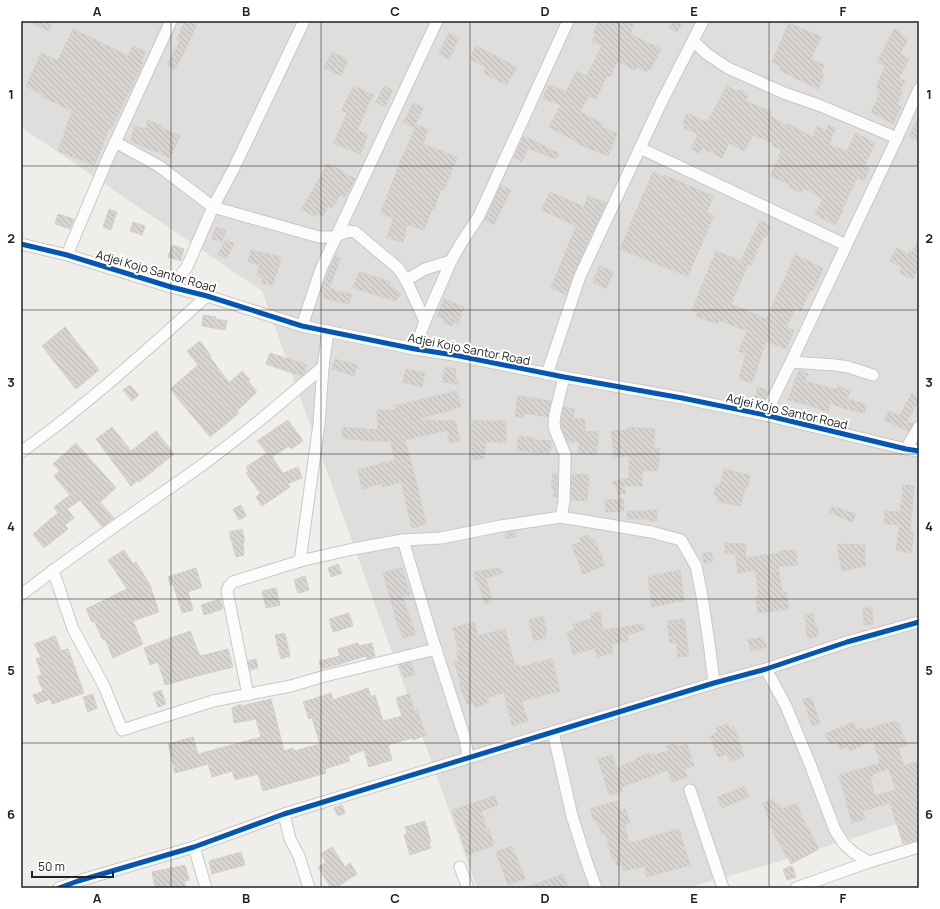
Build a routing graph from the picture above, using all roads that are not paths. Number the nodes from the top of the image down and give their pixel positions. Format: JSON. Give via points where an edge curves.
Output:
{"nodes":[{"id":1,"x":171,"y":21,"type":"edge"},
{"id":2,"x":304,"y":21,"type":"edge"},
{"id":3,"x":437,"y":21,"type":"edge"},
{"id":4,"x":568,"y":21,"type":"edge"},
{"id":5,"x":703,"y":21,"type":"edge"},
{"id":6,"x":693,"y":41,"type":"junction"},
{"id":7,"x":919,"y":89,"type":"edge"},
{"id":8,"x":897,"y":138,"type":"junction"},
{"id":9,"x":115,"y":142,"type":"junction"},
{"id":10,"x":640,"y":148,"type":"junction"},
{"id":11,"x":213,"y":207,"type":"junction"},
{"id":12,"x":337,"y":235,"type":"junction"},
{"id":13,"x":21,"y":244,"type":"edge"},
{"id":14,"x":846,"y":245,"type":"junction"},
{"id":15,"x":67,"y":255,"type":"junction"},
{"id":16,"x":451,"y":261,"type":"junction"},
{"id":17,"x":406,"y":280,"type":"junction"},
{"id":18,"x":171,"y":287,"type":"junction"},
{"id":19,"x":207,"y":296,"type":"junction"},
{"id":20,"x":426,"y":321,"type":"junction"},
{"id":21,"x":302,"y":326,"type":"junction"},
{"id":22,"x":328,"y":331,"type":"junction"},
{"id":23,"x":415,"y":349,"type":"junction"},
{"id":24,"x":792,"y":362,"type":"junction"},
{"id":25,"x":323,"y":367,"type":"junction"},
{"id":26,"x":547,"y":374,"type":"junction"},
{"id":27,"x":873,"y":375,"type":"dead end"},
{"id":28,"x":564,"y":377,"type":"junction"},
{"id":29,"x":765,"y":415,"type":"junction"},
{"id":30,"x":919,"y":427,"type":"edge"},
{"id":31,"x":906,"y":449,"type":"junction"},
{"id":32,"x":919,"y":451,"type":"edge"},
{"id":33,"x":21,"y":452,"type":"edge"},
{"id":34,"x":561,"y":517,"type":"junction"},
{"id":35,"x":403,"y":540,"type":"junction"},
{"id":36,"x":300,"y":561,"type":"junction"},
{"id":37,"x":53,"y":570,"type":"junction"},
{"id":38,"x":21,"y":595,"type":"edge"},
{"id":39,"x":919,"y":622,"type":"edge"},
{"id":40,"x":436,"y":649,"type":"junction"},
{"id":41,"x":766,"y":669,"type":"junction"},
{"id":42,"x":714,"y":683,"type":"junction"},
{"id":43,"x":248,"y":694,"type":"junction"},
{"id":44,"x":553,"y":732,"type":"junction"},
{"id":45,"x":468,"y":758,"type":"junction"},
{"id":46,"x":690,"y":790,"type":"dead end"},
{"id":47,"x":284,"y":814,"type":"junction"},
{"id":48,"x":194,"y":847,"type":"junction"},
{"id":49,"x":919,"y":848,"type":"edge"},
{"id":50,"x":869,"y":862,"type":"junction"},
{"id":51,"x":460,"y":867,"type":"dead end"},
{"id":52,"x":79,"y":885,"type":"edge"},
{"id":53,"x":59,"y":888,"type":"edge"},
{"id":54,"x":206,"y":888,"type":"edge"},
{"id":55,"x":309,"y":888,"type":"edge"},
{"id":56,"x":468,"y":888,"type":"edge"},
{"id":57,"x":596,"y":888,"type":"edge"},
{"id":58,"x":723,"y":888,"type":"edge"},
{"id":59,"x":796,"y":888,"type":"edge"}],
"edges":[{"from":1,"to":9,"type":"street"},
{"from":2,"to":11,"type":"street"},
{"from":3,"to":12,"type":"street"},
{"from":4,"to":16,"type":"street","via":[[479,216]]},
{"from":5,"to":6,"type":"street"},
{"from":6,"to":8,"type":"street","via":[[728,68]]},
{"from":6,"to":10,"type":"street"},
{"from":7,"to":8,"type":"street"},
{"from":8,"to":14,"type":"street"},
{"from":9,"to":11,"type":"street","via":[[159,166]]},
{"from":9,"to":15,"type":"street"},
{"from":10,"to":14,"type":"street"},
{"from":10,"to":26,"type":"street","via":[[580,276]]},
{"from":11,"to":12,"type":"street","via":[[319,237]]},
{"from":11,"to":18,"type":"street","via":[[187,267]]},
{"from":12,"to":17,"type":"street","via":[[355,232],[398,268]]},
{"from":12,"to":21,"type":"street","via":[[321,270]]},
{"from":13,"to":15,"type":"street","name":"Adjei Kojo Santor Road"},
{"from":14,"to":24,"type":"street"},
{"from":15,"to":18,"type":"street","name":"Adjei Kojo Santor Road"},
{"from":16,"to":17,"type":"street","via":[[425,269]]},
{"from":16,"to":20,"type":"street"},
{"from":17,"to":20,"type":"street"},
{"from":18,"to":19,"type":"street","name":"Adjei Kojo Santor Road"},
{"from":19,"to":21,"type":"street","name":"Adjei Kojo Santor Road"},
{"from":19,"to":33,"type":"street","via":[[102,388]]},
{"from":20,"to":23,"type":"street"},
{"from":21,"to":22,"type":"street","name":"Adjei Kojo Santor Road"},
{"from":22,"to":23,"type":"street","name":"Adjei Kojo Santor Road"},
{"from":22,"to":25,"type":"street"},
{"from":23,"to":26,"type":"street","name":"Adjei Kojo Santor Road"},
{"from":24,"to":27,"type":"street","via":[[835,364]]},
{"from":24,"to":29,"type":"street"},
{"from":25,"to":36,"type":"street"},
{"from":25,"to":37,"type":"street","via":[[199,467]]},
{"from":26,"to":28,"type":"street","name":"Adjei Kojo Santor Road"},
{"from":28,"to":29,"type":"street","name":"Adjei Kojo Santor Road"},
{"from":28,"to":34,"type":"street","via":[[554,424],[565,454],[564,502]]},
{"from":29,"to":31,"type":"street","name":"Adjei Kojo Santor Road"},
{"from":30,"to":31,"type":"street"},
{"from":31,"to":32,"type":"street","name":"Adjei Kojo Santor Road"},
{"from":34,"to":35,"type":"street","via":[[442,538]]},
{"from":34,"to":42,"type":"street","via":[[651,532],[681,540],[696,566]]},
{"from":35,"to":36,"type":"street"},
{"from":35,"to":40,"type":"street"},
{"from":36,"to":43,"type":"street","via":[[233,582],[227,591]]},
{"from":37,"to":38,"type":"street"},
{"from":37,"to":43,"type":"street","via":[[73,629],[104,686],[122,730],[213,701]]},
{"from":39,"to":41,"type":"street","via":[[847,642]]},
{"from":40,"to":43,"type":"street","via":[[291,686]]},
{"from":40,"to":45,"type":"street","via":[[465,739]]},
{"from":41,"to":42,"type":"street"},
{"from":41,"to":50,"type":"street","via":[[786,706],[835,830],[844,844]]},
{"from":42,"to":44,"type":"street"},
{"from":44,"to":45,"type":"street"},
{"from":44,"to":57,"type":"street","via":[[572,816]]},
{"from":45,"to":47,"type":"street"},
{"from":46,"to":58,"type":"street"},
{"from":47,"to":48,"type":"street"},
{"from":47,"to":55,"type":"street","via":[[290,839],[299,856]]},
{"from":48,"to":52,"type":"street"},
{"from":48,"to":54,"type":"street"},
{"from":49,"to":50,"type":"street"},
{"from":50,"to":59,"type":"street"},
{"from":51,"to":56,"type":"street"},
{"from":52,"to":53,"type":"street"}]}
